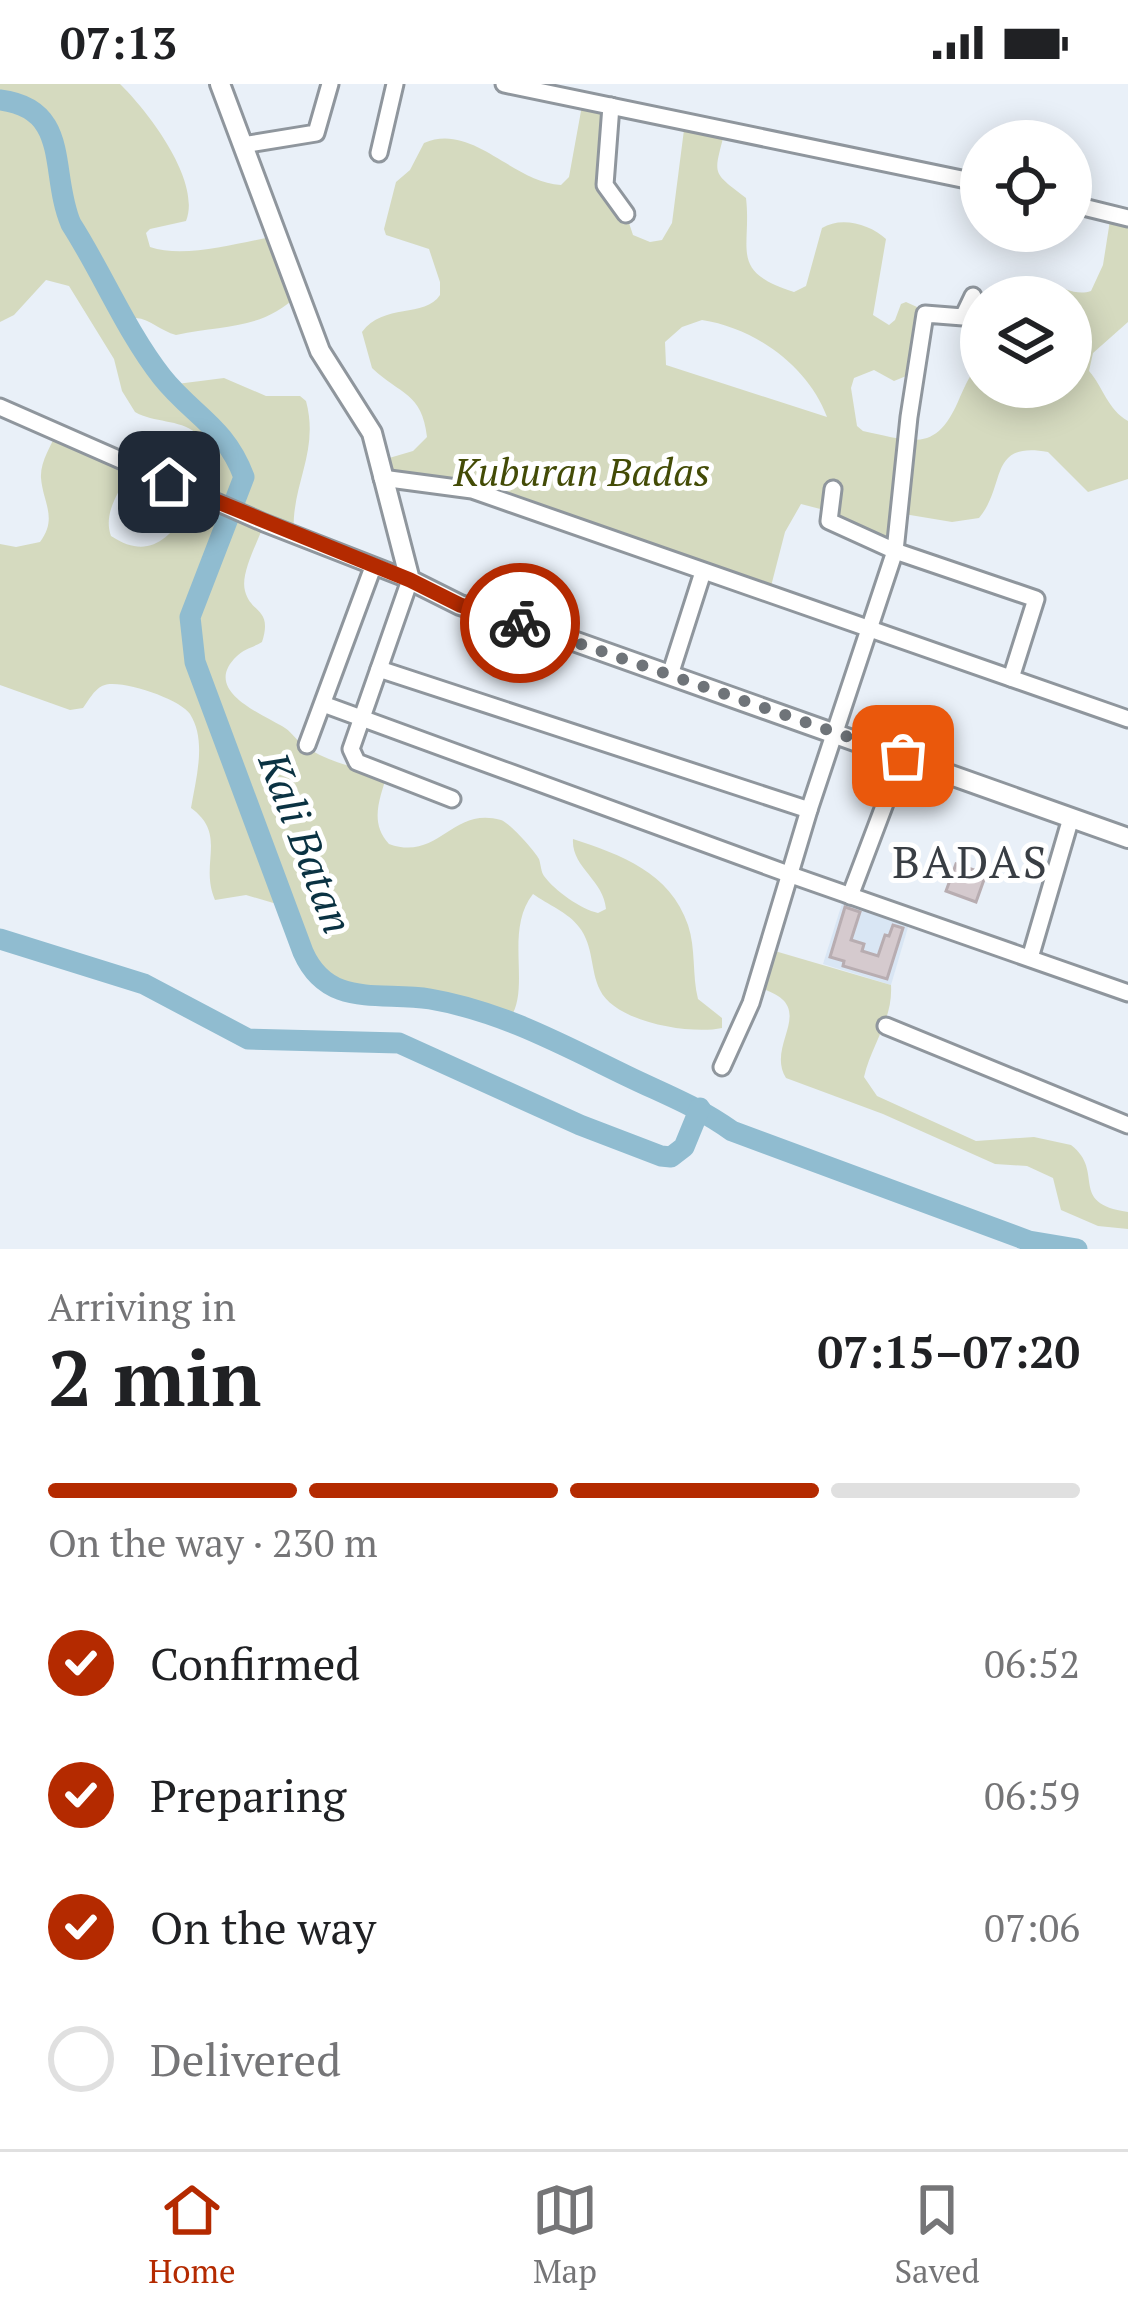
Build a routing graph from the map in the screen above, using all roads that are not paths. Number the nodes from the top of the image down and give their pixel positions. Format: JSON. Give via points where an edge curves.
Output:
{"nodes":[{"id":1,"x":220,"y":84,"type":"edge"},
{"id":2,"x":330,"y":84,"type":"edge"},
{"id":3,"x":395,"y":84,"type":"edge"},
{"id":4,"x":504,"y":84,"type":"edge"},
{"id":5,"x":611,"y":106,"type":"junction"},
{"id":6,"x":243,"y":146,"type":"junction"},
{"id":7,"x":379,"y":154,"type":"dead end"},
{"id":8,"x":960,"y":179,"type":"edge"},
{"id":9,"x":1092,"y":210,"type":"edge"},
{"id":10,"x":626,"y":214,"type":"dead end"},
{"id":11,"x":1128,"y":218,"type":"edge"},
{"id":12,"x":960,"y":317,"type":"edge"},
{"id":13,"x":0,"y":407,"type":"edge"},
{"id":14,"x":382,"y":478,"type":"junction"},
{"id":15,"x":833,"y":489,"type":"dead end"},
{"id":16,"x":895,"y":550,"type":"junction"},
{"id":17,"x":374,"y":567,"type":"junction"},
{"id":18,"x":703,"y":572,"type":"junction"},
{"id":19,"x":410,"y":580,"type":"junction"},
{"id":20,"x":868,"y":627,"type":"junction"},
{"id":21,"x":380,"y":669,"type":"junction"},
{"id":22,"x":670,"y":675,"type":"junction"},
{"id":23,"x":1011,"y":678,"type":"junction"},
{"id":24,"x":323,"y":704,"type":"junction"},
{"id":25,"x":362,"y":718,"type":"junction"},
{"id":26,"x":1128,"y":719,"type":"edge"},
{"id":27,"x":836,"y":733,"type":"junction"},
{"id":28,"x":307,"y":745,"type":"dead end"},
{"id":29,"x":903,"y":756,"type":"junction"},
{"id":30,"x":452,"y":799,"type":"dead end"},
{"id":31,"x":809,"y":810,"type":"junction"},
{"id":32,"x":1071,"y":818,"type":"junction"},
{"id":33,"x":1128,"y":838,"type":"edge"},
{"id":34,"x":790,"y":875,"type":"junction"},
{"id":35,"x":850,"y":896,"type":"junction"},
{"id":36,"x":1030,"y":958,"type":"junction"},
{"id":37,"x":1128,"y":993,"type":"edge"},
{"id":38,"x":886,"y":1026,"type":"dead end"},
{"id":39,"x":722,"y":1067,"type":"dead end"},
{"id":40,"x":1128,"y":1125,"type":"edge"}],
"edges":[{"from":1,"to":6,"type":"main road"},
{"from":2,"to":6,"type":"street","via":[[316,133]]},
{"from":3,"to":7,"type":"street"},
{"from":4,"to":5,"type":"street"},
{"from":5,"to":8,"type":"street"},
{"from":5,"to":10,"type":"street","via":[[605,185]]},
{"from":6,"to":14,"type":"main road","via":[[320,351],[372,433]]},
{"from":9,"to":11,"type":"street"},
{"from":12,"to":16,"type":"street","via":[[926,314]]},
{"from":13,"to":17,"type":"street"},
{"from":14,"to":18,"type":"street","via":[[472,490]]},
{"from":14,"to":19,"type":"main road"},
{"from":15,"to":16,"type":"street","via":[[829,521]]},
{"from":16,"to":20,"type":"street"},
{"from":16,"to":23,"type":"street","via":[[1036,599]]},
{"from":17,"to":19,"type":"street"},
{"from":17,"to":24,"type":"street"},
{"from":18,"to":20,"type":"street"},
{"from":18,"to":22,"type":"street"},
{"from":19,"to":21,"type":"street"},
{"from":19,"to":22,"type":"main road","via":[[460,605]]},
{"from":20,"to":23,"type":"street"},
{"from":20,"to":27,"type":"street"},
{"from":21,"to":25,"type":"street"},
{"from":21,"to":31,"type":"street"},
{"from":22,"to":27,"type":"main road"},
{"from":23,"to":26,"type":"street"},
{"from":24,"to":25,"type":"street"},
{"from":24,"to":28,"type":"street"},
{"from":25,"to":30,"type":"street","via":[[351,749],[357,762]]},
{"from":25,"to":34,"type":"street"},
{"from":27,"to":29,"type":"main road"},
{"from":27,"to":31,"type":"street"},
{"from":29,"to":32,"type":"main road"},
{"from":29,"to":35,"type":"street"},
{"from":31,"to":34,"type":"street"},
{"from":32,"to":33,"type":"main road"},
{"from":32,"to":36,"type":"street"},
{"from":34,"to":35,"type":"street"},
{"from":34,"to":39,"type":"street","via":[[752,1003]]},
{"from":35,"to":36,"type":"street"},
{"from":36,"to":37,"type":"street"},
{"from":38,"to":40,"type":"street"}]}
